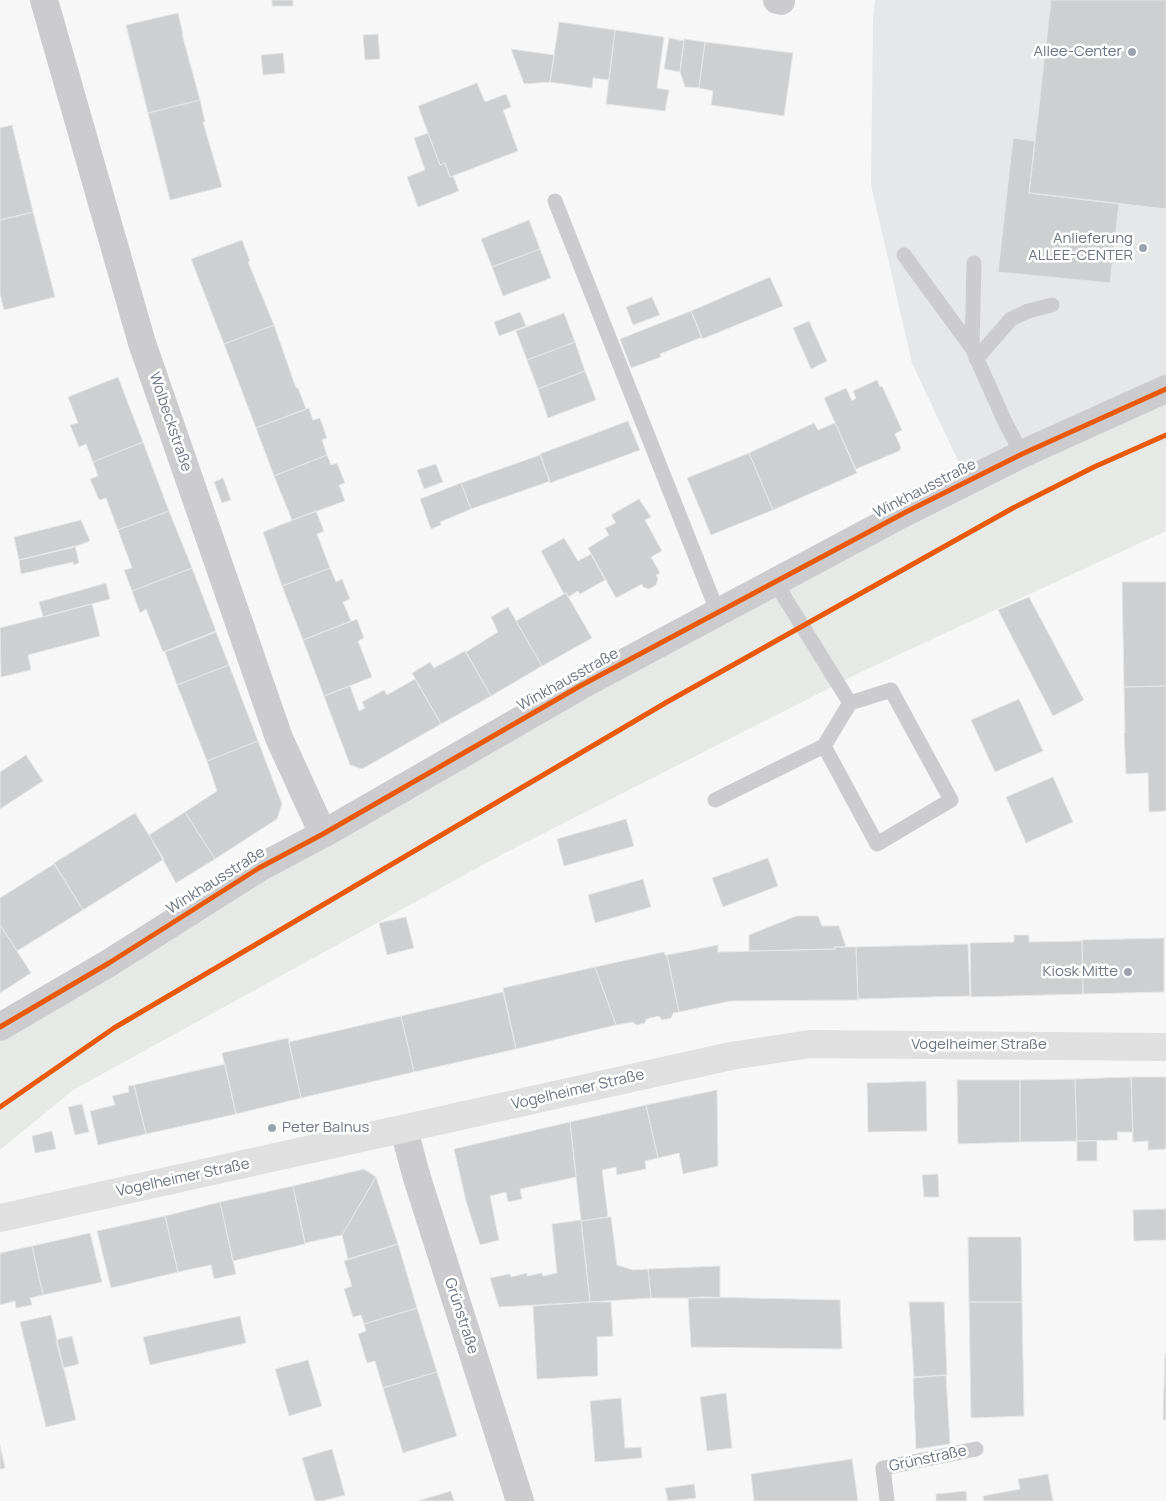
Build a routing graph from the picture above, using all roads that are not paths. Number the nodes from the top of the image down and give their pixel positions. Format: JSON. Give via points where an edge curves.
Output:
{"nodes":[{"id":1,"x":44,"y":0,"type":"edge"},
{"id":2,"x":555,"y":201,"type":"dead end"},
{"id":3,"x":904,"y":255,"type":"dead end"},
{"id":4,"x":974,"y":263,"type":"dead end"},
{"id":5,"x":1052,"y":305,"type":"dead end"},
{"id":6,"x":974,"y":353,"type":"junction"},
{"id":7,"x":1166,"y":389,"type":"edge"},
{"id":8,"x":1022,"y":454,"type":"junction"},
{"id":9,"x":775,"y":582,"type":"junction"},
{"id":10,"x":718,"y":613,"type":"junction"},
{"id":11,"x":850,"y":703,"type":"junction"},
{"id":12,"x":824,"y":746,"type":"junction"},
{"id":13,"x":715,"y":800,"type":"dead end"},
{"id":14,"x":323,"y":834,"type":"junction"},
{"id":15,"x":0,"y":1027,"type":"edge"},
{"id":16,"x":1166,"y":1047,"type":"edge"},
{"id":17,"x":404,"y":1130,"type":"junction"},
{"id":18,"x":0,"y":1218,"type":"edge"},
{"id":19,"x":976,"y":1449,"type":"dead end"},
{"id":20,"x":520,"y":1501,"type":"edge"},
{"id":21,"x":887,"y":1501,"type":"edge"}],
"edges":[{"from":1,"to":14,"type":"street","name":"Wolbeckstraße","via":[[142,343],[280,738]]},
{"from":2,"to":10,"type":"lane"},
{"from":3,"to":6,"type":"lane"},
{"from":4,"to":6,"type":"lane"},
{"from":5,"to":6,"type":"lane","via":[[1011,319]]},
{"from":6,"to":8,"type":"lane"},
{"from":7,"to":8,"type":"street","name":"Winkhausstraße"},
{"from":8,"to":9,"type":"street","name":"Winkhausstraße"},
{"from":9,"to":10,"type":"street","name":"Winkhausstraße"},
{"from":9,"to":11,"type":"lane"},
{"from":10,"to":14,"type":"street","name":"Winkhausstraße","via":[[580,686]]},
{"from":11,"to":12,"type":"lane"},
{"from":11,"to":12,"type":"lane","via":[[891,690],[951,800],[877,844]]},
{"from":12,"to":13,"type":"lane"},
{"from":14,"to":15,"type":"street","name":"Winkhausstraße","via":[[258,868],[109,963]]},
{"from":16,"to":17,"type":"main road","name":"Vogelheimer Straße","via":[[810,1044],[731,1056]]},
{"from":17,"to":18,"type":"main road","name":"Vogelheimer Straße"},
{"from":17,"to":20,"type":"street","name":"Grünstraße"},
{"from":19,"to":21,"type":"lane","name":"Grünstraße","via":[[883,1468]]}]}
